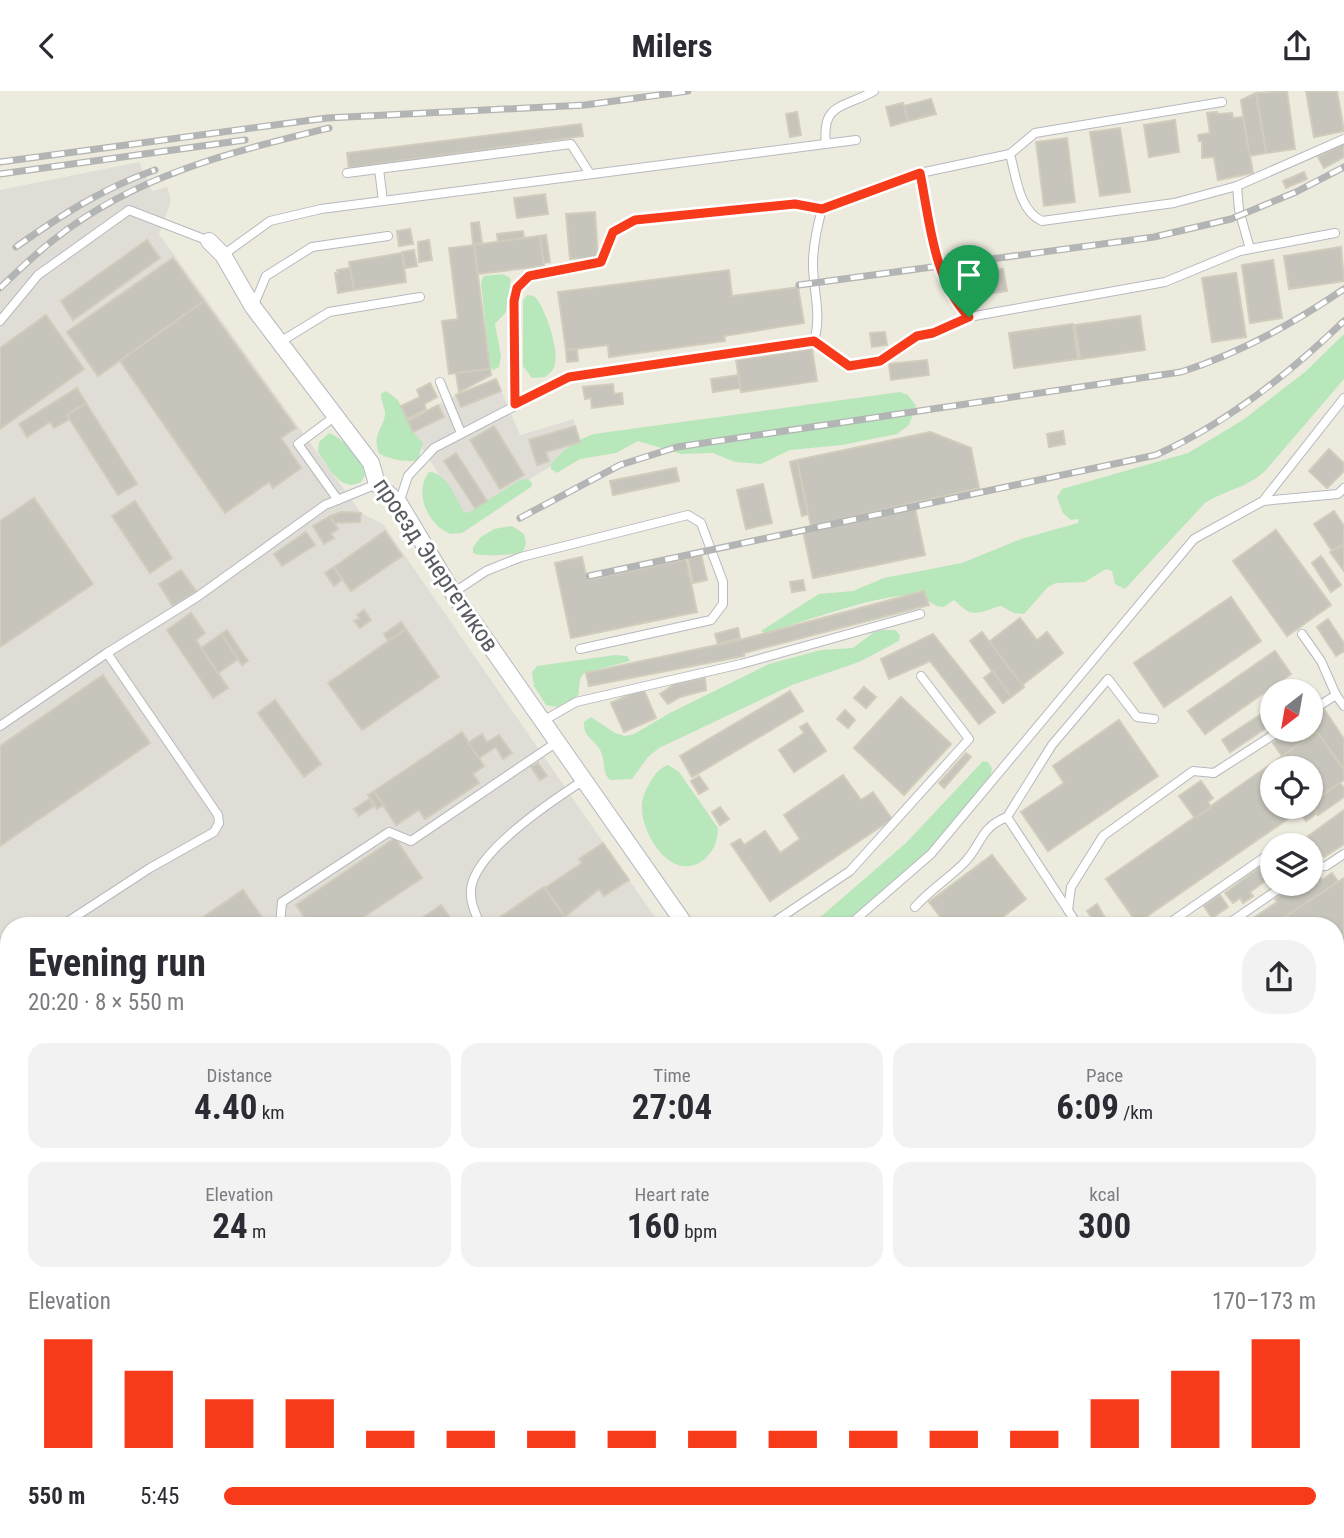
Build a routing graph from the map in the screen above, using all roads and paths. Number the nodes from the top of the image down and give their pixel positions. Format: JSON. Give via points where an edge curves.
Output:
{"nodes":[{"id":1,"x":874,"y":91,"type":"edge"},
{"id":2,"x":1222,"y":102,"type":"dead end"},
{"id":3,"x":856,"y":139,"type":"dead end"},
{"id":4,"x":1344,"y":139,"type":"edge"},
{"id":5,"x":826,"y":143,"type":"junction"},
{"id":6,"x":1010,"y":154,"type":"junction"},
{"id":7,"x":379,"y":169,"type":"junction"},
{"id":8,"x":347,"y":173,"type":"dead end"},
{"id":9,"x":920,"y":173,"type":"junction"},
{"id":10,"x":590,"y":174,"type":"junction"},
{"id":11,"x":1237,"y":186,"type":"junction"},
{"id":12,"x":383,"y":201,"type":"junction"},
{"id":13,"x":822,"y":209,"type":"junction"},
{"id":14,"x":1335,"y":233,"type":"dead end"},
{"id":15,"x":388,"y":236,"type":"dead end"},
{"id":16,"x":209,"y":241,"type":"joint"},
{"id":17,"x":1250,"y":249,"type":"junction"},
{"id":18,"x":223,"y":255,"type":"junction"},
{"id":19,"x":420,"y":297,"type":"dead end"},
{"id":20,"x":253,"y":307,"type":"junction"},
{"id":21,"x":969,"y":317,"type":"junction"},
{"id":22,"x":0,"y":321,"type":"edge"},
{"id":23,"x":814,"y":341,"type":"junction"},
{"id":24,"x":280,"y":342,"type":"junction"},
{"id":25,"x":440,"y":381,"type":"dead end"},
{"id":26,"x":1344,"y":398,"type":"edge"},
{"id":27,"x":515,"y":404,"type":"junction"},
{"id":28,"x":334,"y":417,"type":"junction"},
{"id":29,"x":461,"y":433,"type":"junction"},
{"id":30,"x":377,"y":484,"type":"junction"},
{"id":31,"x":1344,"y":488,"type":"edge"},
{"id":32,"x":338,"y":500,"type":"junction"},
{"id":33,"x":1263,"y":501,"type":"junction"},
{"id":34,"x":399,"y":503,"type":"junction"},
{"id":35,"x":453,"y":593,"type":"junction"},
{"id":36,"x":920,"y":614,"type":"dead end"},
{"id":37,"x":1302,"y":633,"type":"dead end"},
{"id":38,"x":580,"y":649,"type":"dead end"},
{"id":39,"x":107,"y":653,"type":"junction"},
{"id":40,"x":921,"y":676,"type":"dead end"},
{"id":41,"x":1336,"y":695,"type":"junction"},
{"id":42,"x":1323,"y":703,"type":"edge"},
{"id":43,"x":1344,"y":706,"type":"edge"},
{"id":44,"x":1154,"y":719,"type":"dead end"},
{"id":45,"x":543,"y":721,"type":"junction"},
{"id":46,"x":0,"y":726,"type":"edge"},
{"id":47,"x":557,"y":742,"type":"junction"},
{"id":48,"x":1262,"y":742,"type":"edge"},
{"id":49,"x":584,"y":780,"type":"junction"},
{"id":50,"x":1007,"y":817,"type":"junction"},
{"id":51,"x":1344,"y":854,"type":"edge"},
{"id":52,"x":1260,"y":860,"type":"edge"},
{"id":53,"x":1323,"y":866,"type":"edge"},
{"id":54,"x":1269,"y":896,"type":"edge"},
{"id":55,"x":915,"y":907,"type":"dead end"},
{"id":56,"x":1068,"y":910,"type":"junction"},
{"id":57,"x":75,"y":917,"type":"edge"},
{"id":58,"x":281,"y":917,"type":"edge"},
{"id":59,"x":477,"y":917,"type":"edge"},
{"id":60,"x":680,"y":917,"type":"edge"},
{"id":61,"x":781,"y":917,"type":"edge"},
{"id":62,"x":858,"y":917,"type":"edge"},
{"id":63,"x":1072,"y":917,"type":"edge"},
{"id":64,"x":1178,"y":917,"type":"edge"},
{"id":65,"x":1238,"y":917,"type":"edge"}],
"edges":[{"from":1,"to":5,"type":"lane","via":[[827,117]]},
{"from":2,"to":6,"type":"lane","via":[[1035,133]]},
{"from":3,"to":5,"type":"lane"},
{"from":4,"to":11,"type":"lane"},
{"from":5,"to":10,"type":"lane"},
{"from":6,"to":9,"type":"lane"},
{"from":6,"to":11,"type":"lane","via":[[1025,205],[1032,217],[1042,221],[1174,202]]},
{"from":7,"to":8,"type":"lane"},
{"from":7,"to":10,"type":"lane","via":[[571,144]]},
{"from":7,"to":12,"type":"lane"},
{"from":9,"to":13,"type":"lane"},
{"from":9,"to":21,"type":"lane","via":[[939,266]]},
{"from":10,"to":12,"type":"lane"},
{"from":11,"to":17,"type":"lane"},
{"from":12,"to":18,"type":"lane","via":[[271,221]]},
{"from":13,"to":23,"type":"lane","via":[[813,264],[819,325]]},
{"from":13,"to":27,"type":"lane","via":[[795,204],[635,220],[613,232],[601,262],[523,279],[514,301]]},
{"from":14,"to":17,"type":"lane"},
{"from":15,"to":20,"type":"lane","via":[[312,247],[266,276]]},
{"from":16,"to":18,"type":"street","name":"проезд Энергетиков"},
{"from":16,"to":22,"type":"lane","via":[[129,210],[38,275]]},
{"from":17,"to":21,"type":"lane","via":[[1165,282]]},
{"from":18,"to":20,"type":"street","name":"проезд Энергетиков"},
{"from":19,"to":24,"type":"lane","via":[[329,313]]},
{"from":20,"to":24,"type":"street","name":"проезд Энергетиков"},
{"from":21,"to":23,"type":"lane","via":[[917,336],[880,361],[849,366]]},
{"from":23,"to":27,"type":"lane","via":[[569,377]]},
{"from":24,"to":28,"type":"street","name":"проезд Энергетиков"},
{"from":25,"to":29,"type":"lane"},
{"from":26,"to":33,"type":"lane"},
{"from":27,"to":29,"type":"lane"},
{"from":28,"to":30,"type":"street","name":"проезд Энергетиков","via":[[371,463]]},
{"from":28,"to":32,"type":"lane","via":[[298,444]]},
{"from":29,"to":34,"type":"lane","via":[[434,448],[408,476]]},
{"from":30,"to":32,"type":"lane"},
{"from":30,"to":34,"type":"street","name":"проезд Энергетиков"},
{"from":31,"to":33,"type":"lane","via":[[1338,494]]},
{"from":32,"to":39,"type":"lane"},
{"from":33,"to":62,"type":"lane","via":[[1194,539],[931,854]]},
{"from":34,"to":35,"type":"street","name":"проезд Энергетиков"},
{"from":35,"to":38,"type":"lane","via":[[486,571],[521,557],[688,515],[701,523],[723,582],[723,604],[711,620]]},
{"from":35,"to":45,"type":"street","name":"проезд Энергетиков"},
{"from":36,"to":45,"type":"lane","via":[[741,664],[576,702]]},
{"from":37,"to":41,"type":"lane"},
{"from":39,"to":46,"type":"lane"},
{"from":39,"to":57,"type":"lane","via":[[218,815],[219,823],[214,832]]},
{"from":40,"to":61,"type":"lane","via":[[969,739],[850,871]]},
{"from":41,"to":42,"type":"lane"},
{"from":41,"to":43,"type":"lane"},
{"from":44,"to":50,"type":"lane","via":[[1138,717],[1108,680],[1052,745]]},
{"from":45,"to":47,"type":"street","name":"проезд Энергетиков"},
{"from":47,"to":49,"type":"street","name":"проезд Энергетиков"},
{"from":47,"to":58,"type":"lane","via":[[411,841],[389,832],[282,902]]},
{"from":48,"to":56,"type":"lane","via":[[1214,773],[1193,771],[1103,836],[1071,887]]},
{"from":49,"to":59,"type":"lane","via":[[535,812],[487,859],[472,884]]},
{"from":49,"to":60,"type":"street","name":"проезд Энергетиков"},
{"from":50,"to":55,"type":"lane","via":[[980,836],[965,862]]},
{"from":50,"to":56,"type":"lane"},
{"from":51,"to":53,"type":"lane"},
{"from":52,"to":64,"type":"lane"},
{"from":54,"to":65,"type":"lane"},
{"from":56,"to":63,"type":"lane"}]}
